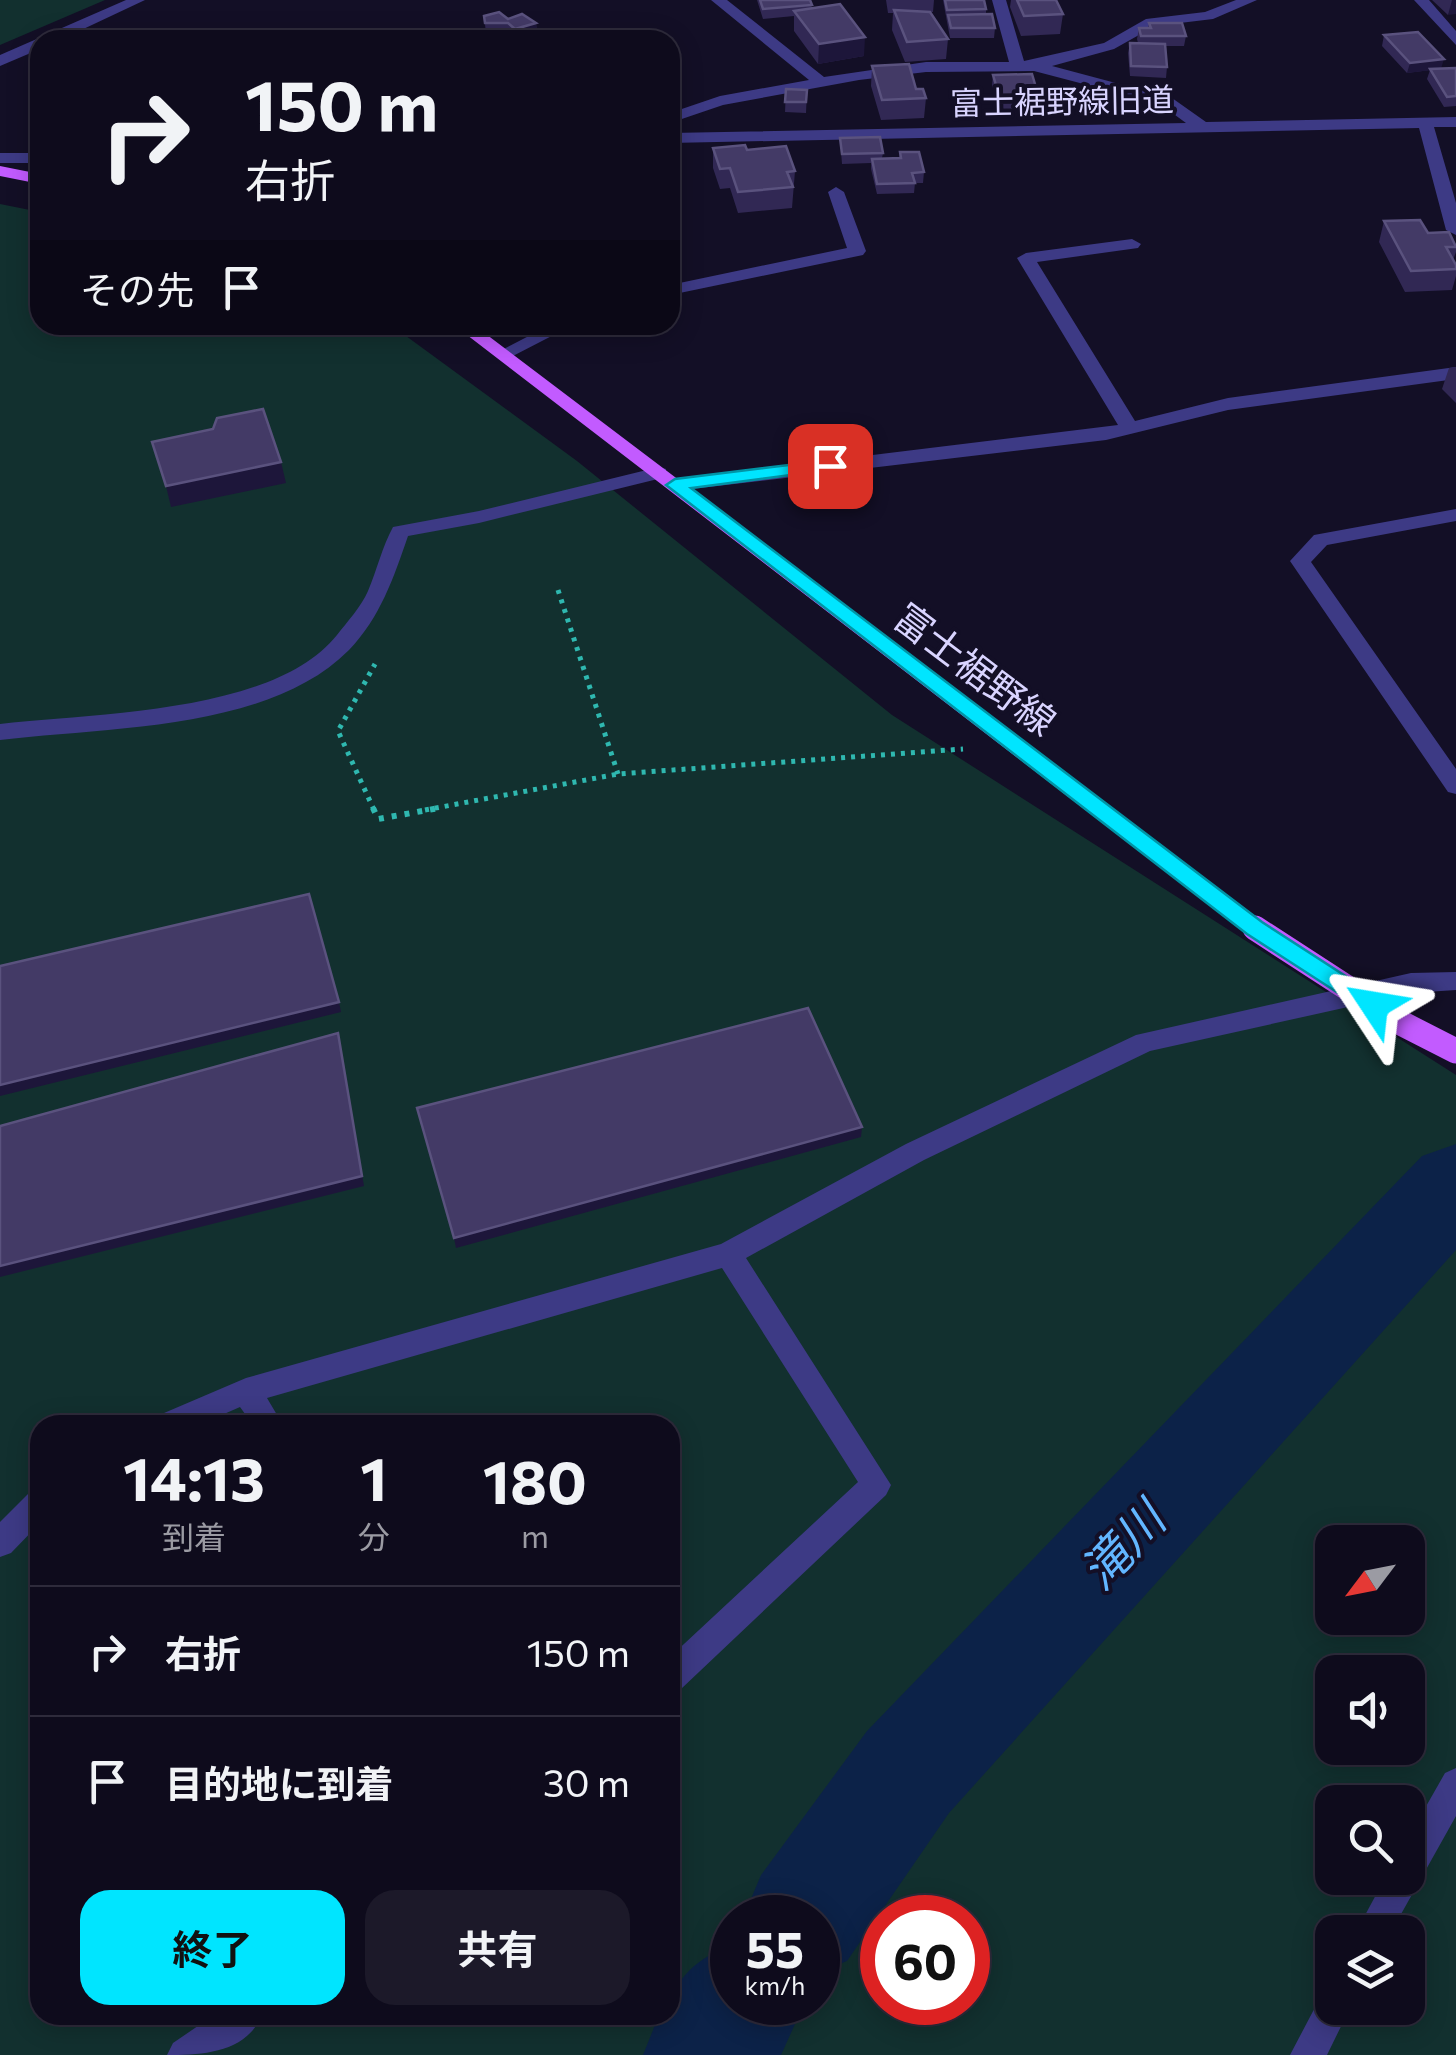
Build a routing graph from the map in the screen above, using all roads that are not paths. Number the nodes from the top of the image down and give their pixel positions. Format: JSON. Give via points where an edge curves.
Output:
{"nodes":[{"id":1,"x":138,"y":0,"type":"edge"},
{"id":2,"x":718,"y":0,"type":"edge"},
{"id":3,"x":999,"y":0,"type":"edge"},
{"id":4,"x":1250,"y":0,"type":"edge"},
{"id":5,"x":1421,"y":0,"type":"edge"},
{"id":6,"x":70,"y":30,"type":"edge"},
{"id":7,"x":1456,"y":40,"type":"edge"},
{"id":8,"x":30,"y":48,"type":"edge"},
{"id":9,"x":0,"y":61,"type":"edge"},
{"id":10,"x":1026,"y":66,"type":"junction"},
{"id":11,"x":821,"y":82,"type":"junction"},
{"id":12,"x":680,"y":115,"type":"edge"},
{"id":13,"x":1425,"y":122,"type":"junction"},
{"id":14,"x":1456,"y":122,"type":"edge"},
{"id":15,"x":1202,"y":127,"type":"junction"},
{"id":16,"x":680,"y":138,"type":"edge"},
{"id":17,"x":0,"y":158,"type":"edge"},
{"id":18,"x":30,"y":158,"type":"edge"},
{"id":19,"x":0,"y":171,"type":"edge"},
{"id":20,"x":30,"y":176,"type":"edge"},
{"id":21,"x":836,"y":192,"type":"dead end"},
{"id":22,"x":1456,"y":230,"type":"edge"},
{"id":23,"x":1132,"y":244,"type":"dead end"},
{"id":24,"x":680,"y":288,"type":"edge"},
{"id":25,"x":477,"y":335,"type":"edge"},
{"id":26,"x":543,"y":335,"type":"edge"},
{"id":27,"x":503,"y":354,"type":"junction"},
{"id":28,"x":1456,"y":373,"type":"edge"},
{"id":29,"x":1130,"y":428,"type":"junction"},
{"id":30,"x":667,"y":479,"type":"junction"},
{"id":31,"x":1456,"y":515,"type":"edge"},
{"id":32,"x":0,"y":732,"type":"edge"},
{"id":33,"x":1456,"y":786,"type":"edge"},
{"id":34,"x":1456,"y":982,"type":"edge"},
{"id":35,"x":1456,"y":1051,"type":"edge"},
{"id":36,"x":728,"y":1254,"type":"junction"},
{"id":37,"x":246,"y":1391,"type":"junction"},
{"id":38,"x":190,"y":1415,"type":"edge"},
{"id":39,"x":262,"y":1415,"type":"edge"},
{"id":40,"x":30,"y":1513,"type":"edge"},
{"id":41,"x":0,"y":1542,"type":"edge"},
{"id":42,"x":680,"y":1669,"type":"edge"},
{"id":43,"x":1456,"y":1784,"type":"edge"},
{"id":44,"x":1425,"y":1840,"type":"edge"},
{"id":45,"x":230,"y":2025,"type":"edge"},
{"id":46,"x":1324,"y":2025,"type":"edge"},
{"id":47,"x":185,"y":2055,"type":"edge"},
{"id":48,"x":1308,"y":2055,"type":"edge"}],
"edges":[{"from":1,"to":6,"type":"street"},
{"from":2,"to":11,"type":"street"},
{"from":3,"to":10,"type":"street"},
{"from":4,"to":10,"type":"street","via":[[1208,16],[1151,22],[1109,46]]},
{"from":5,"to":7,"type":"street"},
{"from":8,"to":9,"type":"street"},
{"from":10,"to":11,"type":"street","via":[[926,67]]},
{"from":10,"to":15,"type":"street","via":[[1166,101]]},
{"from":11,"to":12,"type":"street"},
{"from":13,"to":14,"type":"street","name":"富士裾野線旧道"},
{"from":13,"to":15,"type":"street","name":"富士裾野線旧道"},
{"from":13,"to":22,"type":"street"},
{"from":15,"to":16,"type":"street","name":"富士裾野線旧道"},
{"from":17,"to":18,"type":"street"},
{"from":19,"to":20,"type":"main road"},
{"from":21,"to":24,"type":"street","via":[[857,251]]},
{"from":23,"to":29,"type":"street","via":[[1026,258]]},
{"from":25,"to":27,"type":"main road","name":"富士裾野線"},
{"from":26,"to":27,"type":"street"},
{"from":27,"to":30,"type":"main road","name":"富士裾野線"},
{"from":28,"to":29,"type":"street","via":[[1228,404]]},
{"from":29,"to":30,"type":"street"},
{"from":30,"to":32,"type":"street","via":[[400,531],[362,626],[336,654],[294,682],[223,704]]},
{"from":30,"to":35,"type":"main road","name":"富士裾野線","bridge":true,"via":[[1255,928]]},
{"from":31,"to":33,"type":"street","via":[[1321,540],[1300,561]]},
{"from":34,"to":36,"type":"street","via":[[1411,983],[1146,1042],[914,1152]]},
{"from":36,"to":37,"type":"street"},
{"from":36,"to":42,"type":"street","via":[[876,1484]]},
{"from":37,"to":38,"type":"street"},
{"from":37,"to":39,"type":"street"},
{"from":40,"to":41,"type":"street"},
{"from":43,"to":44,"type":"street"},
{"from":45,"to":47,"type":"street"},
{"from":46,"to":48,"type":"street"}]}
